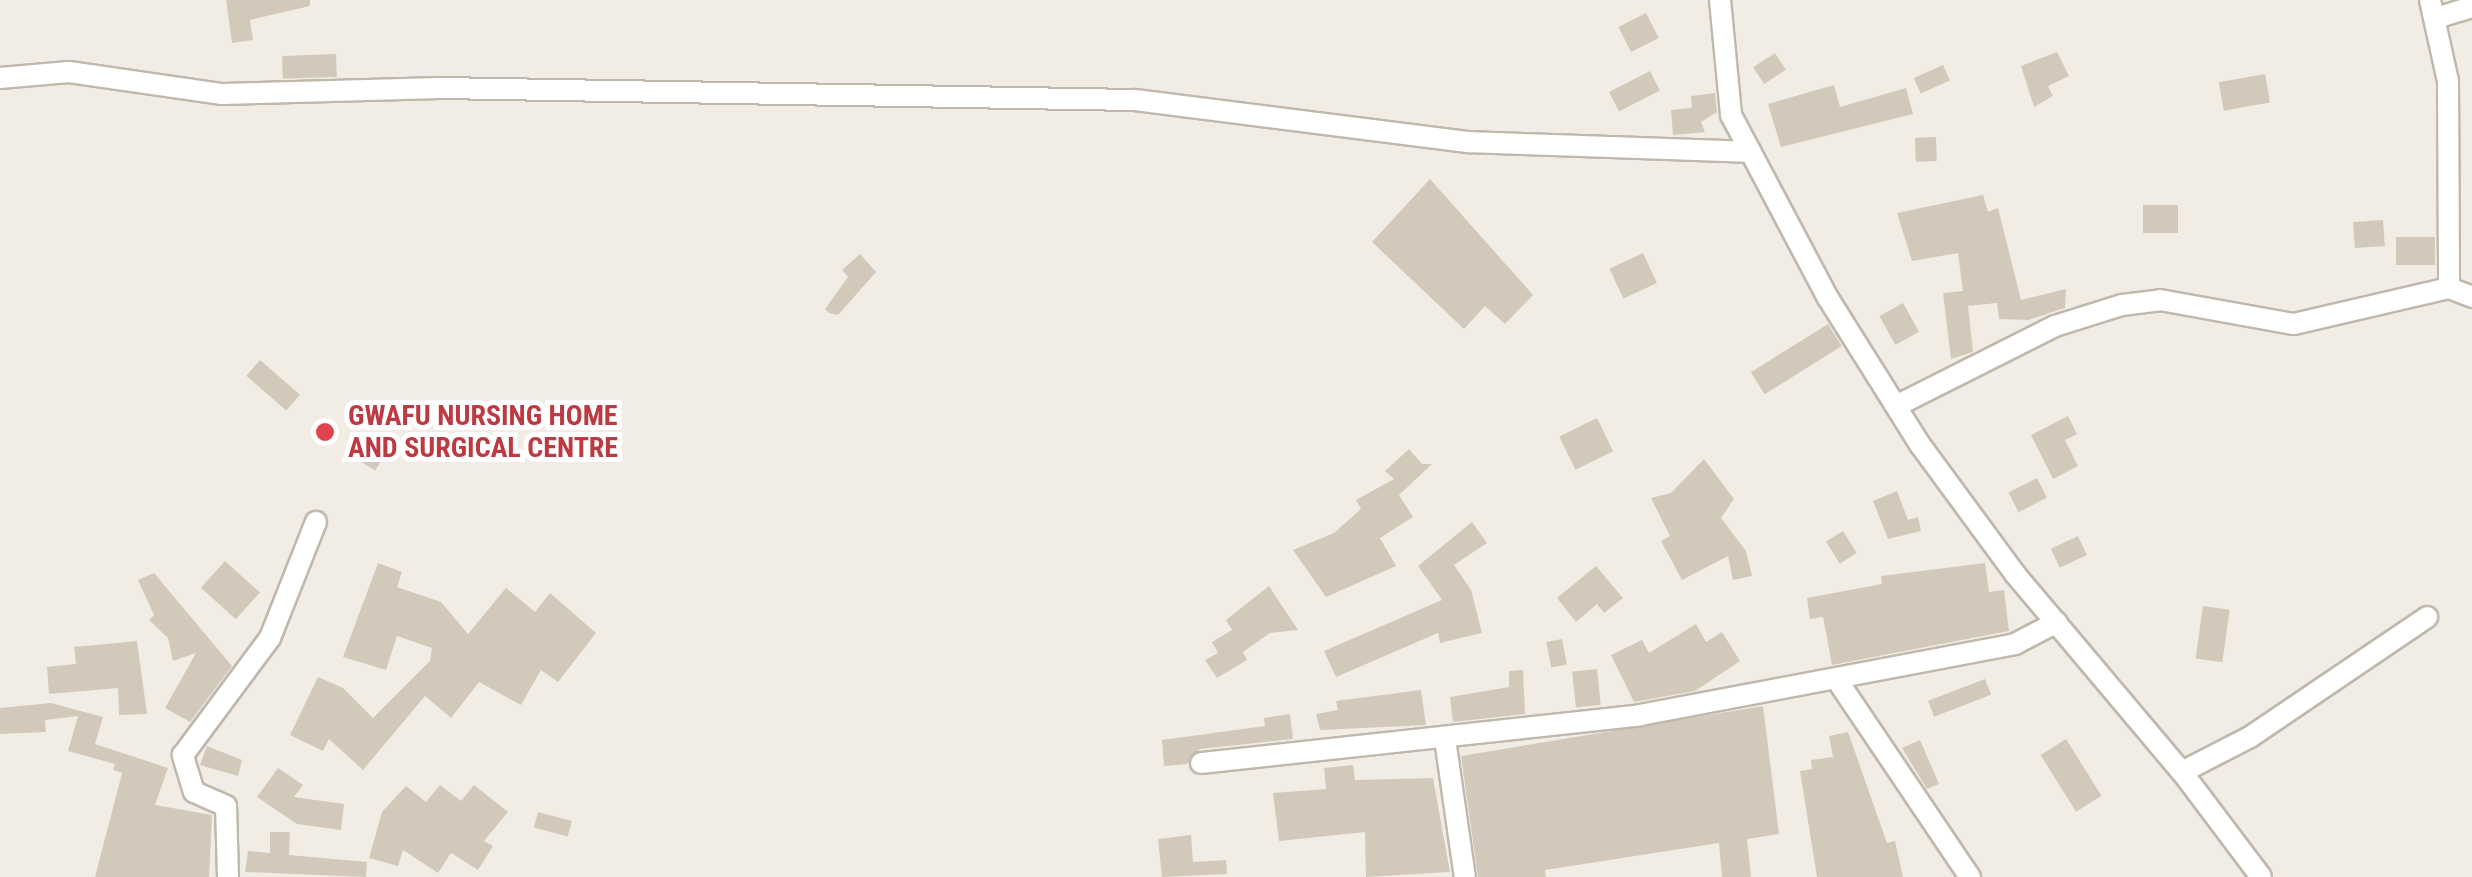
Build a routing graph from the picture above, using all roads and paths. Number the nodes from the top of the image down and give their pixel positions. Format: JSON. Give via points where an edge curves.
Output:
{"nodes":[{"id":1,"x":1720,"y":0,"type":"edge"},
{"id":2,"x":2472,"y":8,"type":"edge"},
{"id":3,"x":2433,"y":9,"type":"edge"},
{"id":4,"x":0,"y":78,"type":"edge"},
{"id":5,"x":1750,"y":152,"type":"junction"},
{"id":6,"x":2449,"y":288,"type":"junction"},
{"id":7,"x":2472,"y":297,"type":"edge"},
{"id":8,"x":1896,"y":406,"type":"junction"},
{"id":9,"x":316,"y":522,"type":"dead end"},
{"id":10,"x":2427,"y":617,"type":"dead end"},
{"id":11,"x":2057,"y":622,"type":"junction"},
{"id":12,"x":1837,"y":680,"type":"junction"},
{"id":13,"x":1445,"y":739,"type":"junction"},
{"id":14,"x":1201,"y":763,"type":"dead end"},
{"id":15,"x":2182,"y":772,"type":"junction"},
{"id":16,"x":228,"y":877,"type":"edge"},
{"id":17,"x":1466,"y":877,"type":"edge"},
{"id":18,"x":1970,"y":877,"type":"edge"},
{"id":19,"x":2261,"y":877,"type":"edge"}],
"edges":[{"from":1,"to":5,"type":"street","via":[[1726,90]]},
{"from":2,"to":3,"type":"street"},
{"from":3,"to":6,"type":"street","via":[[2448,81]]},
{"from":4,"to":5,"type":"street","via":[[68,72],[222,94],[440,88],[1135,100],[1469,142]]},
{"from":5,"to":8,"type":"street"},
{"from":6,"to":7,"type":"street"},
{"from":6,"to":8,"type":"street","via":[[2294,324],[2160,300],[2122,305],[2055,326]]},
{"from":8,"to":11,"type":"street"},
{"from":9,"to":16,"type":"street","via":[[270,638],[184,755],[194,792],[226,806]]},
{"from":10,"to":15,"type":"street","via":[[2250,737]]},
{"from":11,"to":12,"type":"street","via":[[2014,644]]},
{"from":11,"to":15,"type":"street"},
{"from":12,"to":13,"type":"street","via":[[1640,715]]},
{"from":12,"to":18,"type":"street"},
{"from":13,"to":14,"type":"street"},
{"from":13,"to":17,"type":"street"},
{"from":15,"to":19,"type":"street"}]}
